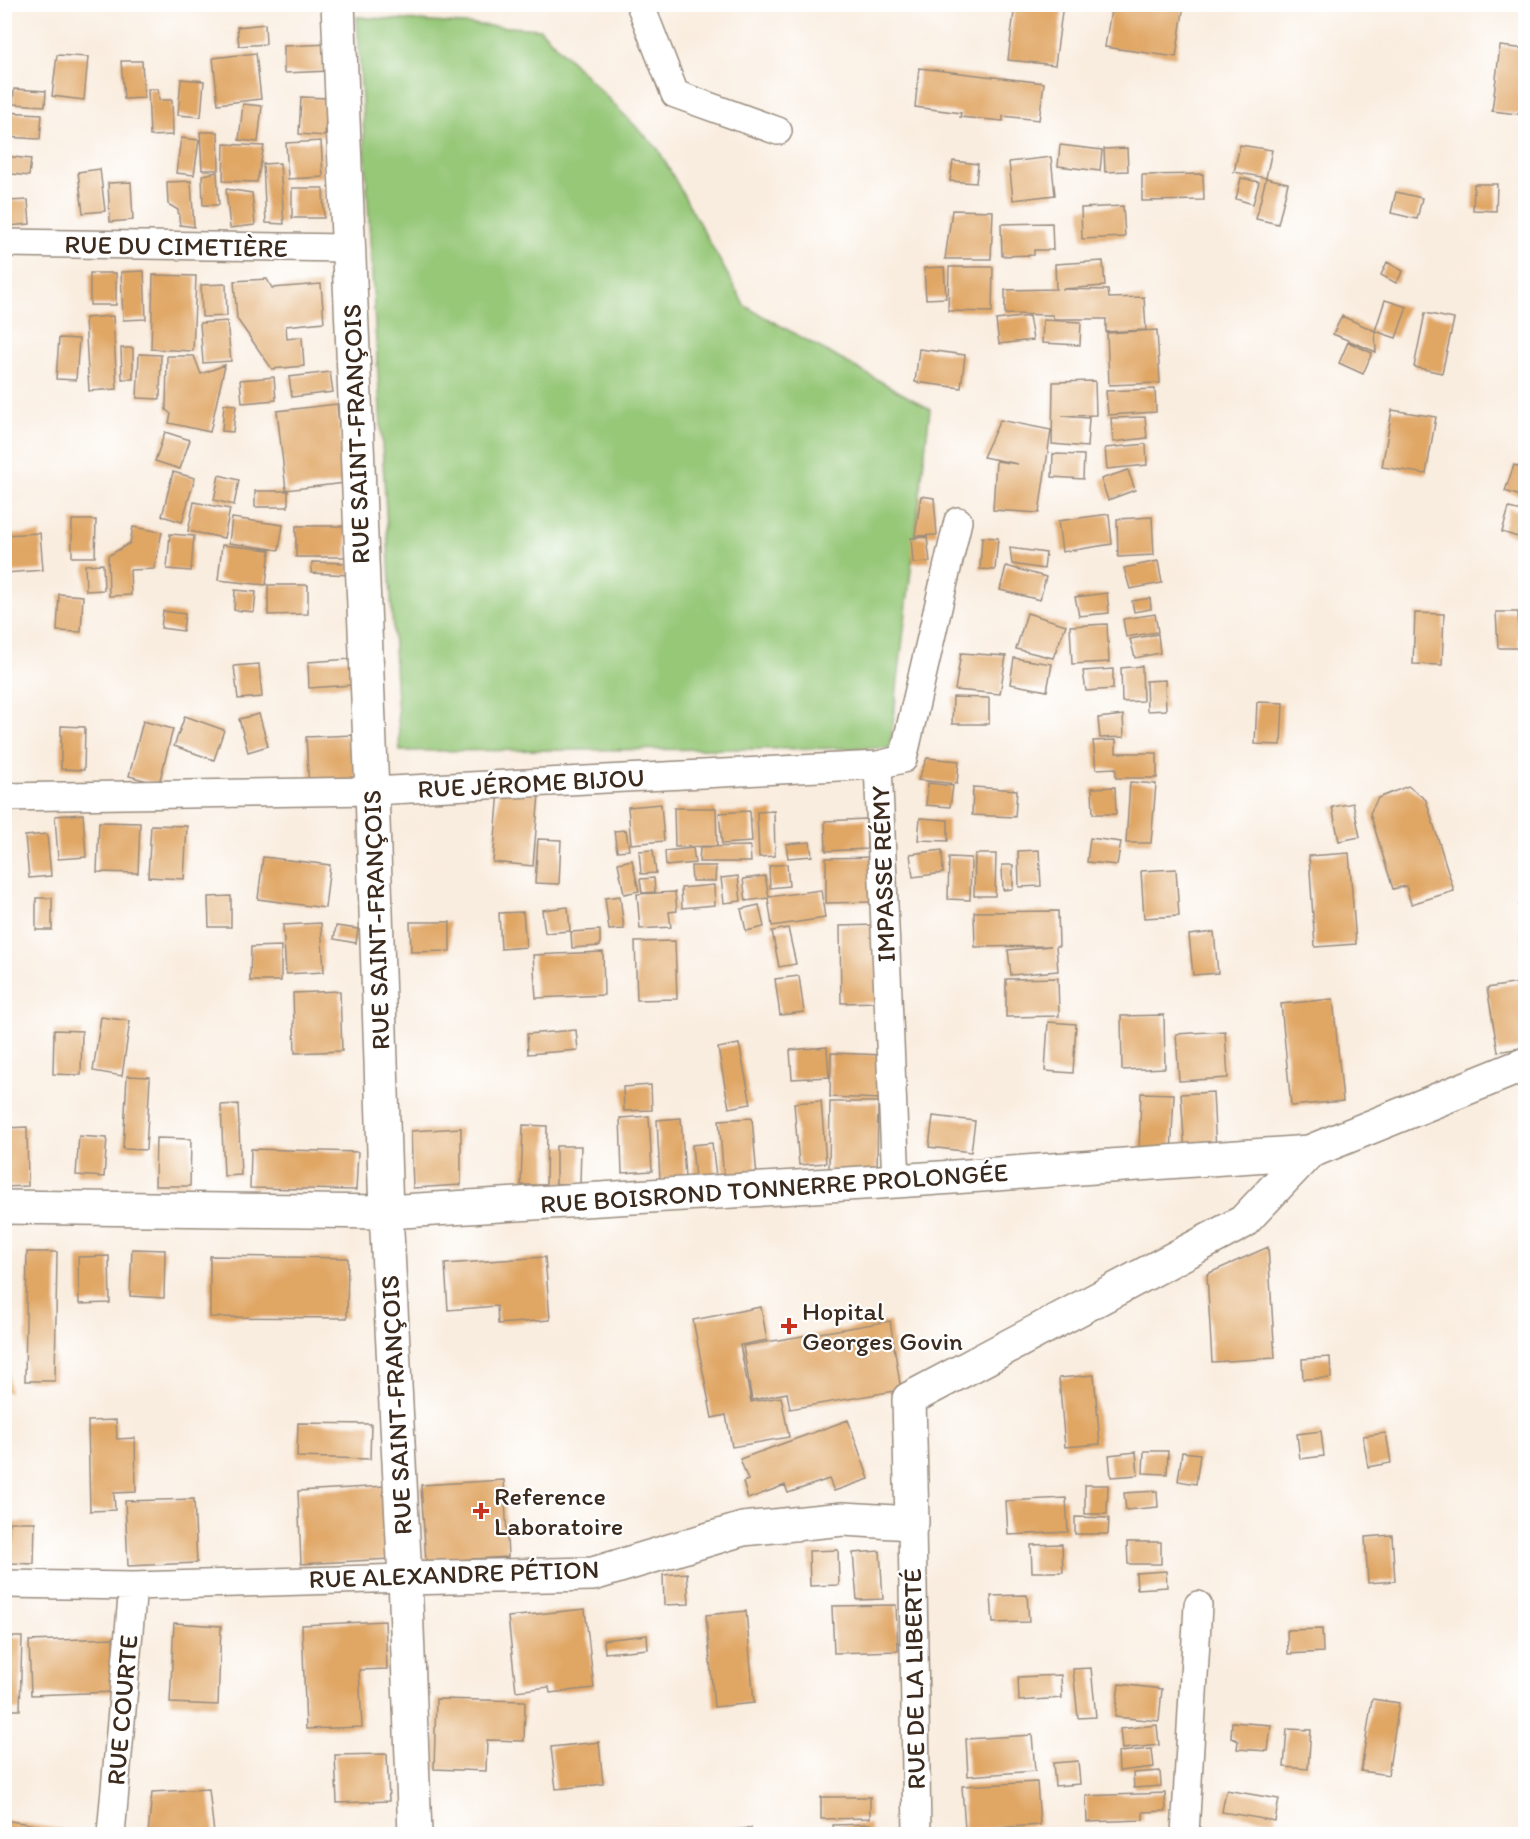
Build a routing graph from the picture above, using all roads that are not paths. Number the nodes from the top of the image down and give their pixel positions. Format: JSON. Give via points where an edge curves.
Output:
{"nodes":[{"id":1,"x":338,"y":4,"type":"edge"},
{"id":2,"x":640,"y":4,"type":"edge"},
{"id":3,"x":778,"y":131,"type":"dead end"},
{"id":4,"x":4,"y":243,"type":"edge"},
{"id":5,"x":348,"y":248,"type":"junction"},
{"id":6,"x":958,"y":521,"type":"dead end"},
{"id":7,"x":878,"y":765,"type":"junction"},
{"id":8,"x":372,"y":791,"type":"junction"},
{"id":9,"x":4,"y":797,"type":"edge"},
{"id":10,"x":1526,"y":1064,"type":"edge"},
{"id":11,"x":1309,"y":1152,"type":"junction"},
{"id":12,"x":896,"y":1181,"type":"junction"},
{"id":13,"x":4,"y":1207,"type":"edge"},
{"id":14,"x":386,"y":1212,"type":"junction"},
{"id":15,"x":912,"y":1523,"type":"junction"},
{"id":16,"x":405,"y":1578,"type":"junction"},
{"id":17,"x":4,"y":1584,"type":"edge"},
{"id":18,"x":133,"y":1586,"type":"junction"},
{"id":19,"x":1198,"y":1605,"type":"dead end"},
{"id":20,"x":111,"y":1834,"type":"edge"},
{"id":21,"x":415,"y":1834,"type":"edge"},
{"id":22,"x":917,"y":1834,"type":"edge"},
{"id":23,"x":1185,"y":1834,"type":"edge"}],
"edges":[{"from":1,"to":5,"type":"street","name":"RUE SAINT-FRANÇOIS"},
{"from":2,"to":3,"type":"street","via":[[675,94]]},
{"from":4,"to":5,"type":"street","name":"RUE DU CIMETIÈRE"},
{"from":5,"to":8,"type":"street","name":"RUE SAINT-FRANÇOIS"},
{"from":6,"to":7,"type":"street","name":"IMPASSE RÉMY","via":[[903,759]]},
{"from":7,"to":8,"type":"street","name":"RUE JÉROME BIJOU"},
{"from":7,"to":12,"type":"street","name":"IMPASSE RÉMY"},
{"from":8,"to":9,"type":"street","name":"RUE JÉROME BIJOU"},
{"from":8,"to":14,"type":"street","name":"RUE SAINT-FRANÇOIS"},
{"from":10,"to":11,"type":"street","name":"RUE BOISROND TONNERRE PROLONGÉE"},
{"from":11,"to":12,"type":"street","name":"RUE BOISROND TONNERRE PROLONGÉE"},
{"from":11,"to":15,"type":"street","via":[[1243,1222],[909,1399]]},
{"from":12,"to":14,"type":"street","name":"RUE BOISROND TONNERRE PROLONGÉE"},
{"from":13,"to":14,"type":"street","name":"RUE BOISROND TONNERRE PROLONGÉE"},
{"from":14,"to":16,"type":"street","name":"RUE SAINT-FRANÇOIS"},
{"from":15,"to":16,"type":"street","name":"RUE ALEXANDRE PÉTION","via":[[843,1519],[743,1529],[593,1574]]},
{"from":15,"to":22,"type":"street","name":"RUE DE LA LIBERTÉ"},
{"from":16,"to":18,"type":"street","name":"RUE ALEXANDRE PÉTION"},
{"from":16,"to":21,"type":"street","name":"RUE SAINT-FRANÇOIS"},
{"from":17,"to":18,"type":"street","name":"RUE ALEXANDRE PÉTION"},
{"from":18,"to":20,"type":"street","name":"RUE COURTE"},
{"from":19,"to":23,"type":"street"}]}
